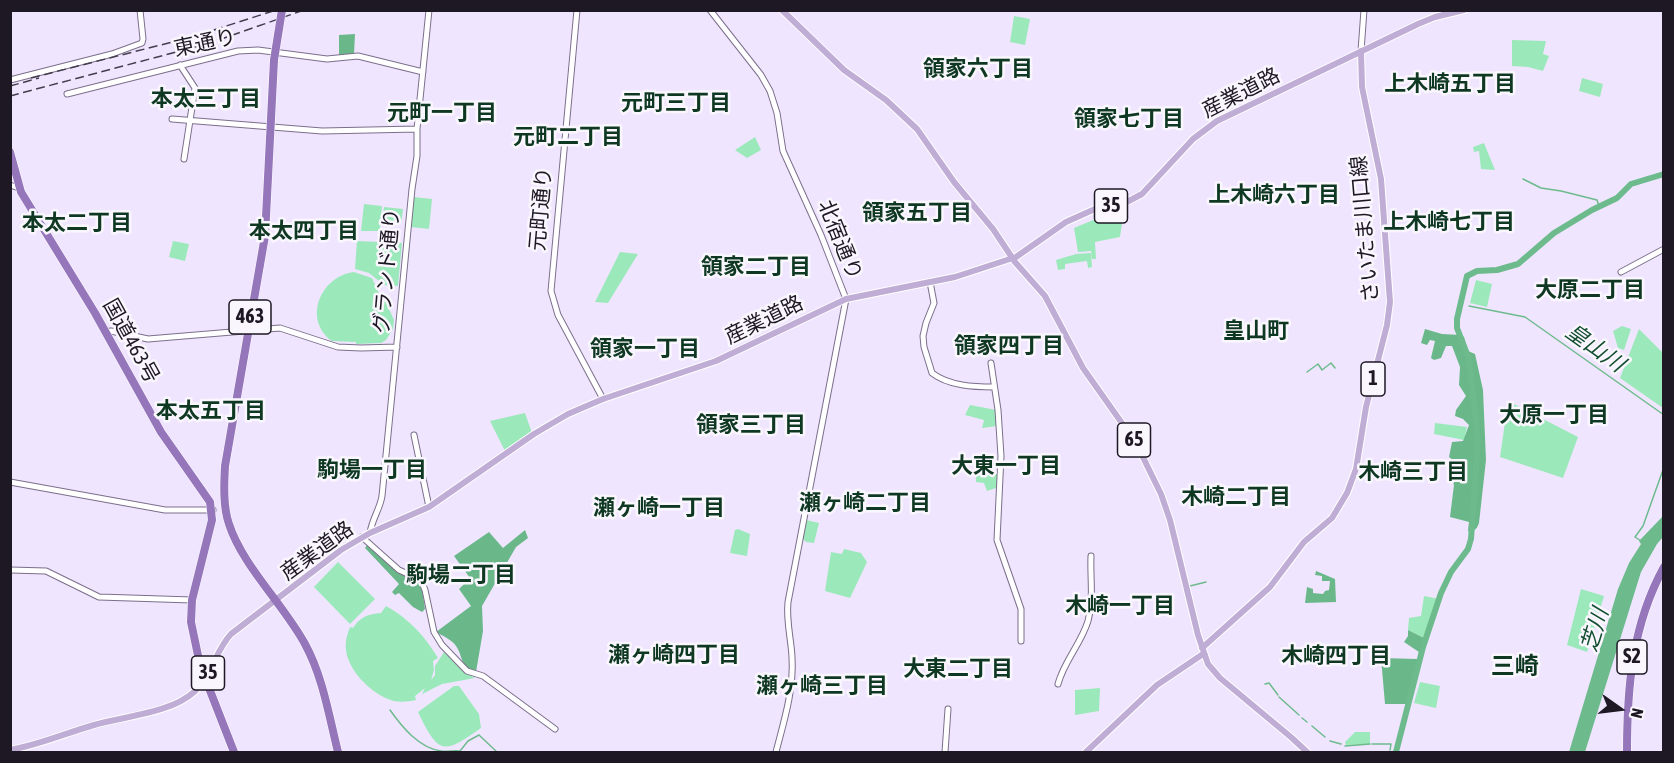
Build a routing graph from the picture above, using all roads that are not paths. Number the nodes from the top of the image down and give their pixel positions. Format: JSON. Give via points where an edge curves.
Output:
{"nodes":[{"id":1,"x":140,"y":10,"type":"edge"},
{"id":2,"x":281,"y":10,"type":"edge"},
{"id":3,"x":429,"y":10,"type":"edge"},
{"id":4,"x":576,"y":10,"type":"edge"},
{"id":5,"x":710,"y":10,"type":"edge"},
{"id":6,"x":782,"y":10,"type":"edge"},
{"id":7,"x":1364,"y":10,"type":"edge"},
{"id":8,"x":1464,"y":10,"type":"edge"},
{"id":9,"x":1361,"y":51,"type":"junction"},
{"id":10,"x":180,"y":65,"type":"junction"},
{"id":11,"x":423,"y":72,"type":"junction"},
{"id":12,"x":10,"y":80,"type":"edge"},
{"id":13,"x":67,"y":94,"type":"dead end"},
{"id":14,"x":172,"y":119,"type":"dead end"},
{"id":15,"x":190,"y":120,"type":"junction"},
{"id":16,"x":270,"y":127,"type":"junction"},
{"id":17,"x":417,"y":129,"type":"junction"},
{"id":18,"x":10,"y":152,"type":"edge"},
{"id":19,"x":184,"y":159,"type":"dead end"},
{"id":20,"x":13,"y":177,"type":"edge"},
{"id":21,"x":10,"y":185,"type":"edge"},
{"id":22,"x":19,"y":188,"type":"junction"},
{"id":23,"x":1664,"y":249,"type":"edge"},
{"id":24,"x":1012,"y":258,"type":"junction"},
{"id":25,"x":1621,"y":272,"type":"dead end"},
{"id":26,"x":930,"y":282,"type":"junction"},
{"id":27,"x":846,"y":299,"type":"junction"},
{"id":28,"x":248,"y":330,"type":"junction"},
{"id":29,"x":106,"y":332,"type":"junction"},
{"id":30,"x":397,"y":348,"type":"junction"},
{"id":31,"x":991,"y":363,"type":"dead end"},
{"id":32,"x":994,"y":387,"type":"junction"},
{"id":33,"x":603,"y":399,"type":"junction"},
{"id":34,"x":414,"y":435,"type":"dead end"},
{"id":35,"x":10,"y":482,"type":"edge"},
{"id":36,"x":429,"y":507,"type":"junction"},
{"id":37,"x":213,"y":510,"type":"junction"},
{"id":38,"x":228,"y":513,"type":"junction"},
{"id":39,"x":370,"y":533,"type":"junction"},
{"id":40,"x":362,"y":537,"type":"junction"},
{"id":41,"x":1091,"y":556,"type":"dead end"},
{"id":42,"x":1664,"y":567,"type":"edge"},
{"id":43,"x":10,"y":570,"type":"edge"},
{"id":44,"x":1664,"y":572,"type":"edge"},
{"id":45,"x":278,"y":599,"type":"junction"},
{"id":46,"x":192,"y":600,"type":"junction"},
{"id":47,"x":1021,"y":641,"type":"dead end"},
{"id":48,"x":1202,"y":651,"type":"junction"},
{"id":49,"x":205,"y":679,"type":"junction"},
{"id":50,"x":1058,"y":684,"type":"dead end"},
{"id":51,"x":948,"y":709,"type":"dead end"},
{"id":52,"x":555,"y":729,"type":"dead end"},
{"id":53,"x":10,"y":750,"type":"edge"},
{"id":54,"x":234,"y":753,"type":"edge"},
{"id":55,"x":338,"y":753,"type":"edge"},
{"id":56,"x":343,"y":753,"type":"edge"},
{"id":57,"x":776,"y":753,"type":"edge"},
{"id":58,"x":945,"y":753,"type":"edge"},
{"id":59,"x":1086,"y":753,"type":"edge"},
{"id":60,"x":1307,"y":753,"type":"edge"},
{"id":61,"x":1628,"y":753,"type":"edge"}],
"edges":[{"from":1,"to":12,"type":"street","via":[[142,43]]},
{"from":2,"to":16,"type":"highway","number":"463","bridge":true,"via":[[274,51]]},
{"from":3,"to":11,"type":"street","name":"グランド通り"},
{"from":4,"to":33,"type":"street","name":"元町通り","via":[[551,291],[558,315]]},
{"from":5,"to":27,"type":"street","name":"北宿通り","via":[[770,91],[783,151]]},
{"from":6,"to":24,"type":"main road","number":"65","via":[[844,70],[913,125]]},
{"from":7,"to":9,"type":"street"},
{"from":8,"to":9,"type":"main road","name":"産業道路","number":"35","via":[[1426,20]]},
{"from":9,"to":24,"type":"main road","name":"産業道路","number":"35","via":[[1217,121],[1192,139],[1142,194],[1066,222]]},
{"from":9,"to":48,"type":"main road","name":"さいたま川口線","number":"1","via":[[1362,87],[1381,179],[1390,302],[1358,462],[1335,514],[1304,542],[1270,587]]},
{"from":10,"to":11,"type":"street","name":"東通り","via":[[258,50],[327,59],[358,56]]},
{"from":10,"to":13,"type":"street","name":"東通り"},
{"from":10,"to":15,"type":"street","via":[[195,88]]},
{"from":11,"to":17,"type":"street","name":"グランド通り"},
{"from":14,"to":15,"type":"street"},
{"from":15,"to":16,"type":"street"},
{"from":15,"to":19,"type":"street"},
{"from":16,"to":17,"type":"street","via":[[322,131]]},
{"from":16,"to":28,"type":"highway","number":"463","via":[[265,229]]},
{"from":17,"to":30,"type":"street","name":"グランド通り"},
{"from":18,"to":20,"type":"highway","name":"国道463号"},
{"from":20,"to":22,"type":"highway","name":"国道463号"},
{"from":21,"to":22,"type":"street"},
{"from":22,"to":29,"type":"highway","name":"国道463号"},
{"from":23,"to":25,"type":"street"},
{"from":24,"to":26,"type":"main road","name":"産業道路","number":"35"},
{"from":24,"to":48,"type":"main road","number":"65","via":[[1048,301],[1083,368],[1145,459],[1168,510]]},
{"from":26,"to":27,"type":"main road","name":"産業道路","number":"35"},
{"from":26,"to":32,"type":"street","via":[[934,303],[923,336],[932,373],[952,382]]},
{"from":27,"to":33,"type":"main road","name":"産業道路","number":"35","via":[[716,361]]},
{"from":27,"to":57,"type":"street","name":"北宿通り","via":[[787,604],[791,688]]},
{"from":28,"to":29,"type":"street","via":[[148,339]]},
{"from":28,"to":30,"type":"street","via":[[287,329],[345,348]]},
{"from":28,"to":38,"type":"highway","number":"463","via":[[225,466]]},
{"from":29,"to":37,"type":"highway","name":"国道463号","via":[[149,412]]},
{"from":30,"to":39,"type":"street","name":"グランド通り","via":[[381,503]]},
{"from":31,"to":32,"type":"street"},
{"from":32,"to":47,"type":"street","via":[[1001,468],[997,540],[1021,609]]},
{"from":33,"to":36,"type":"main road","name":"産業道路","number":"35","via":[[534,434]]},
{"from":34,"to":36,"type":"street"},
{"from":35,"to":37,"type":"street","via":[[165,510]]},
{"from":36,"to":39,"type":"main road","name":"産業道路","number":"35"},
{"from":37,"to":38,"type":"highway"},
{"from":37,"to":46,"type":"highway"},
{"from":38,"to":45,"type":"highway","number":"463","via":[[248,554]]},
{"from":39,"to":40,"type":"main road","name":"産業道路","number":"35"},
{"from":40,"to":45,"type":"main road","name":"産業道路","number":"35"},
{"from":40,"to":52,"type":"street","via":[[399,570],[421,580],[437,639],[467,671],[483,676]]},
{"from":41,"to":50,"type":"street","via":[[1090,615]]},
{"from":42,"to":61,"type":"highway","number":"S2","via":[[1646,607],[1632,656],[1627,703]]},
{"from":43,"to":46,"type":"street","via":[[46,571],[99,597]]},
{"from":44,"to":61,"type":"highway","number":"S2","via":[[1643,622],[1632,670]]},
{"from":45,"to":49,"type":"main road","name":"産業道路","number":"35","via":[[228,637]]},
{"from":45,"to":55,"type":"highway","number":"463","via":[[313,662]]},
{"from":45,"to":56,"type":"highway","number":"463","via":[[318,661]]},
{"from":46,"to":49,"type":"highway","via":[[193,638]]},
{"from":48,"to":59,"type":"main road","name":"さいたま川口線","number":"1"},
{"from":48,"to":60,"type":"main road","number":"65","via":[[1220,678]]},
{"from":49,"to":53,"type":"main road","name":"産業道路","number":"35","via":[[190,696],[174,704]]},
{"from":49,"to":54,"type":"highway"},
{"from":51,"to":58,"type":"street"}]}
